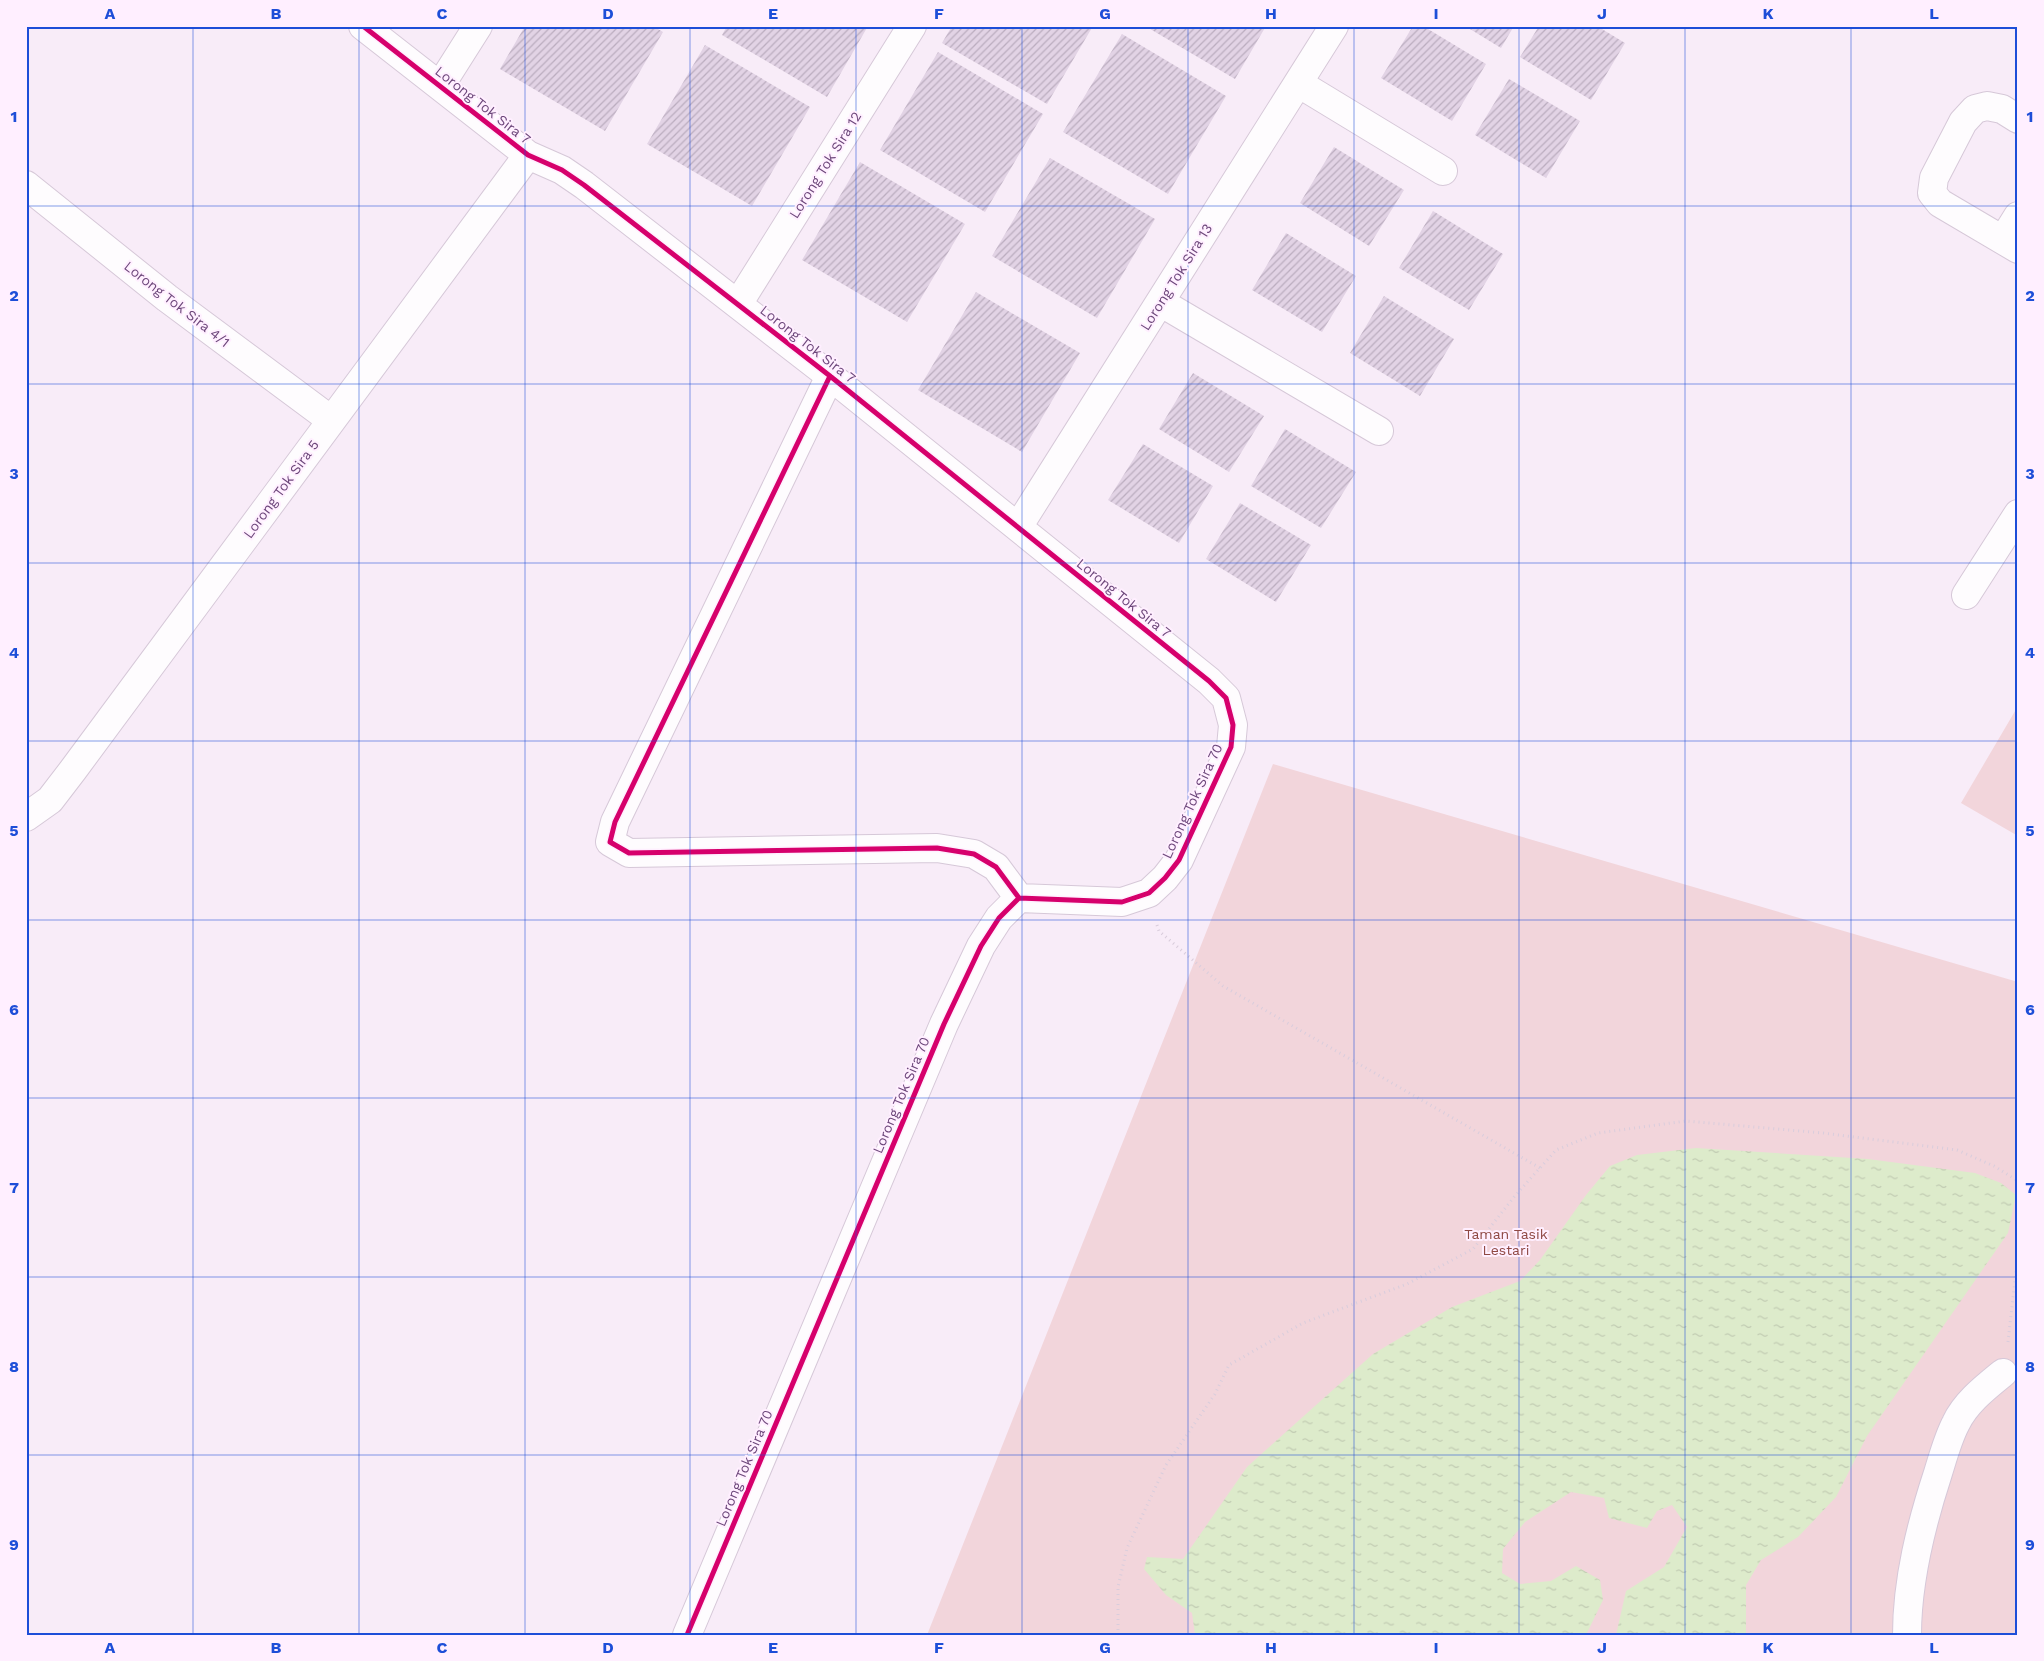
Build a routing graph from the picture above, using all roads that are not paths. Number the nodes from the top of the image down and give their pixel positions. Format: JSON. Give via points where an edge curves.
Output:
{"nodes":[{"id":1,"x":363,"y":26,"type":"edge"},
{"id":2,"x":478,"y":26,"type":"edge"},
{"id":3,"x":912,"y":26,"type":"edge"},
{"id":4,"x":1334,"y":26,"type":"edge"},
{"id":5,"x":1298,"y":83,"type":"junction"},
{"id":6,"x":440,"y":86,"type":"junction"},
{"id":7,"x":2018,"y":120,"type":"edge"},
{"id":8,"x":528,"y":155,"type":"junction"},
{"id":9,"x":1442,"y":171,"type":"dead end"},
{"id":10,"x":26,"y":185,"type":"edge"},
{"id":11,"x":2018,"y":216,"type":"edge"},
{"id":12,"x":2010,"y":245,"type":"edge"},
{"id":13,"x":1160,"y":302,"type":"junction"},
{"id":14,"x":738,"y":304,"type":"junction"},
{"id":15,"x":830,"y":376,"type":"junction"},
{"id":16,"x":330,"y":420,"type":"junction"},
{"id":17,"x":1379,"y":431,"type":"dead end"},
{"id":18,"x":2018,"y":514,"type":"edge"},
{"id":19,"x":1018,"y":527,"type":"junction"},
{"id":20,"x":1966,"y":595,"type":"dead end"},
{"id":21,"x":1226,"y":698,"type":"joint"},
{"id":22,"x":26,"y":817,"type":"edge"},
{"id":23,"x":1019,"y":898,"type":"junction"},
{"id":24,"x":2003,"y":1373,"type":"road end"},
{"id":25,"x":686,"y":1635,"type":"edge"},
{"id":26,"x":1907,"y":1635,"type":"edge"}],
"edges":[{"from":1,"to":6,"type":"street","name":"Lorong Tok Sira 7"},
{"from":2,"to":6,"type":"street"},
{"from":3,"to":14,"type":"street","name":"Lorong Tok Sira 12"},
{"from":4,"to":5,"type":"street","name":"Lorong Tok Sira 13"},
{"from":5,"to":9,"type":"street"},
{"from":5,"to":13,"type":"street","name":"Lorong Tok Sira 13"},
{"from":6,"to":8,"type":"street","name":"Lorong Tok Sira 7"},
{"from":7,"to":12,"type":"street","via":[[2002,110],[1987,106],[1975,109],[1963,122],[1932,186],[1932,193],[1940,203]]},
{"from":8,"to":14,"type":"street","name":"Lorong Tok Sira 7","via":[[562,170],[584,185]]},
{"from":8,"to":16,"type":"street","name":"Lorong Tok Sira 5"},
{"from":10,"to":16,"type":"street","name":"Lorong Tok Sira 4/1","via":[[167,298]]},
{"from":11,"to":12,"type":"street"},
{"from":13,"to":17,"type":"street"},
{"from":13,"to":19,"type":"street","name":"Lorong Tok Sira 13"},
{"from":14,"to":15,"type":"street","name":"Lorong Tok Sira 7"},
{"from":15,"to":19,"type":"street","name":"Lorong Tok Sira 7"},
{"from":15,"to":23,"type":"street","via":[[615,822],[610,842],[629,852],[937,848],[974,854],[996,867]]},
{"from":16,"to":22,"type":"street","name":"Lorong Tok Sira 5","via":[[73,770],[50,800]]},
{"from":18,"to":20,"type":"street"},
{"from":19,"to":21,"type":"street","name":"Lorong Tok Sira 7"},
{"from":21,"to":23,"type":"street","name":"Lorong Tok Sira 70","via":[[1233,725],[1231,747],[1179,860],[1165,878],[1149,893],[1122,902]]},
{"from":23,"to":25,"type":"street","name":"Lorong Tok Sira 70","via":[[999,918],[981,946],[944,1024]]},
{"from":24,"to":26,"type":"street","via":[[1979,1392],[1956,1421],[1923,1519],[1912,1580]]}]}
